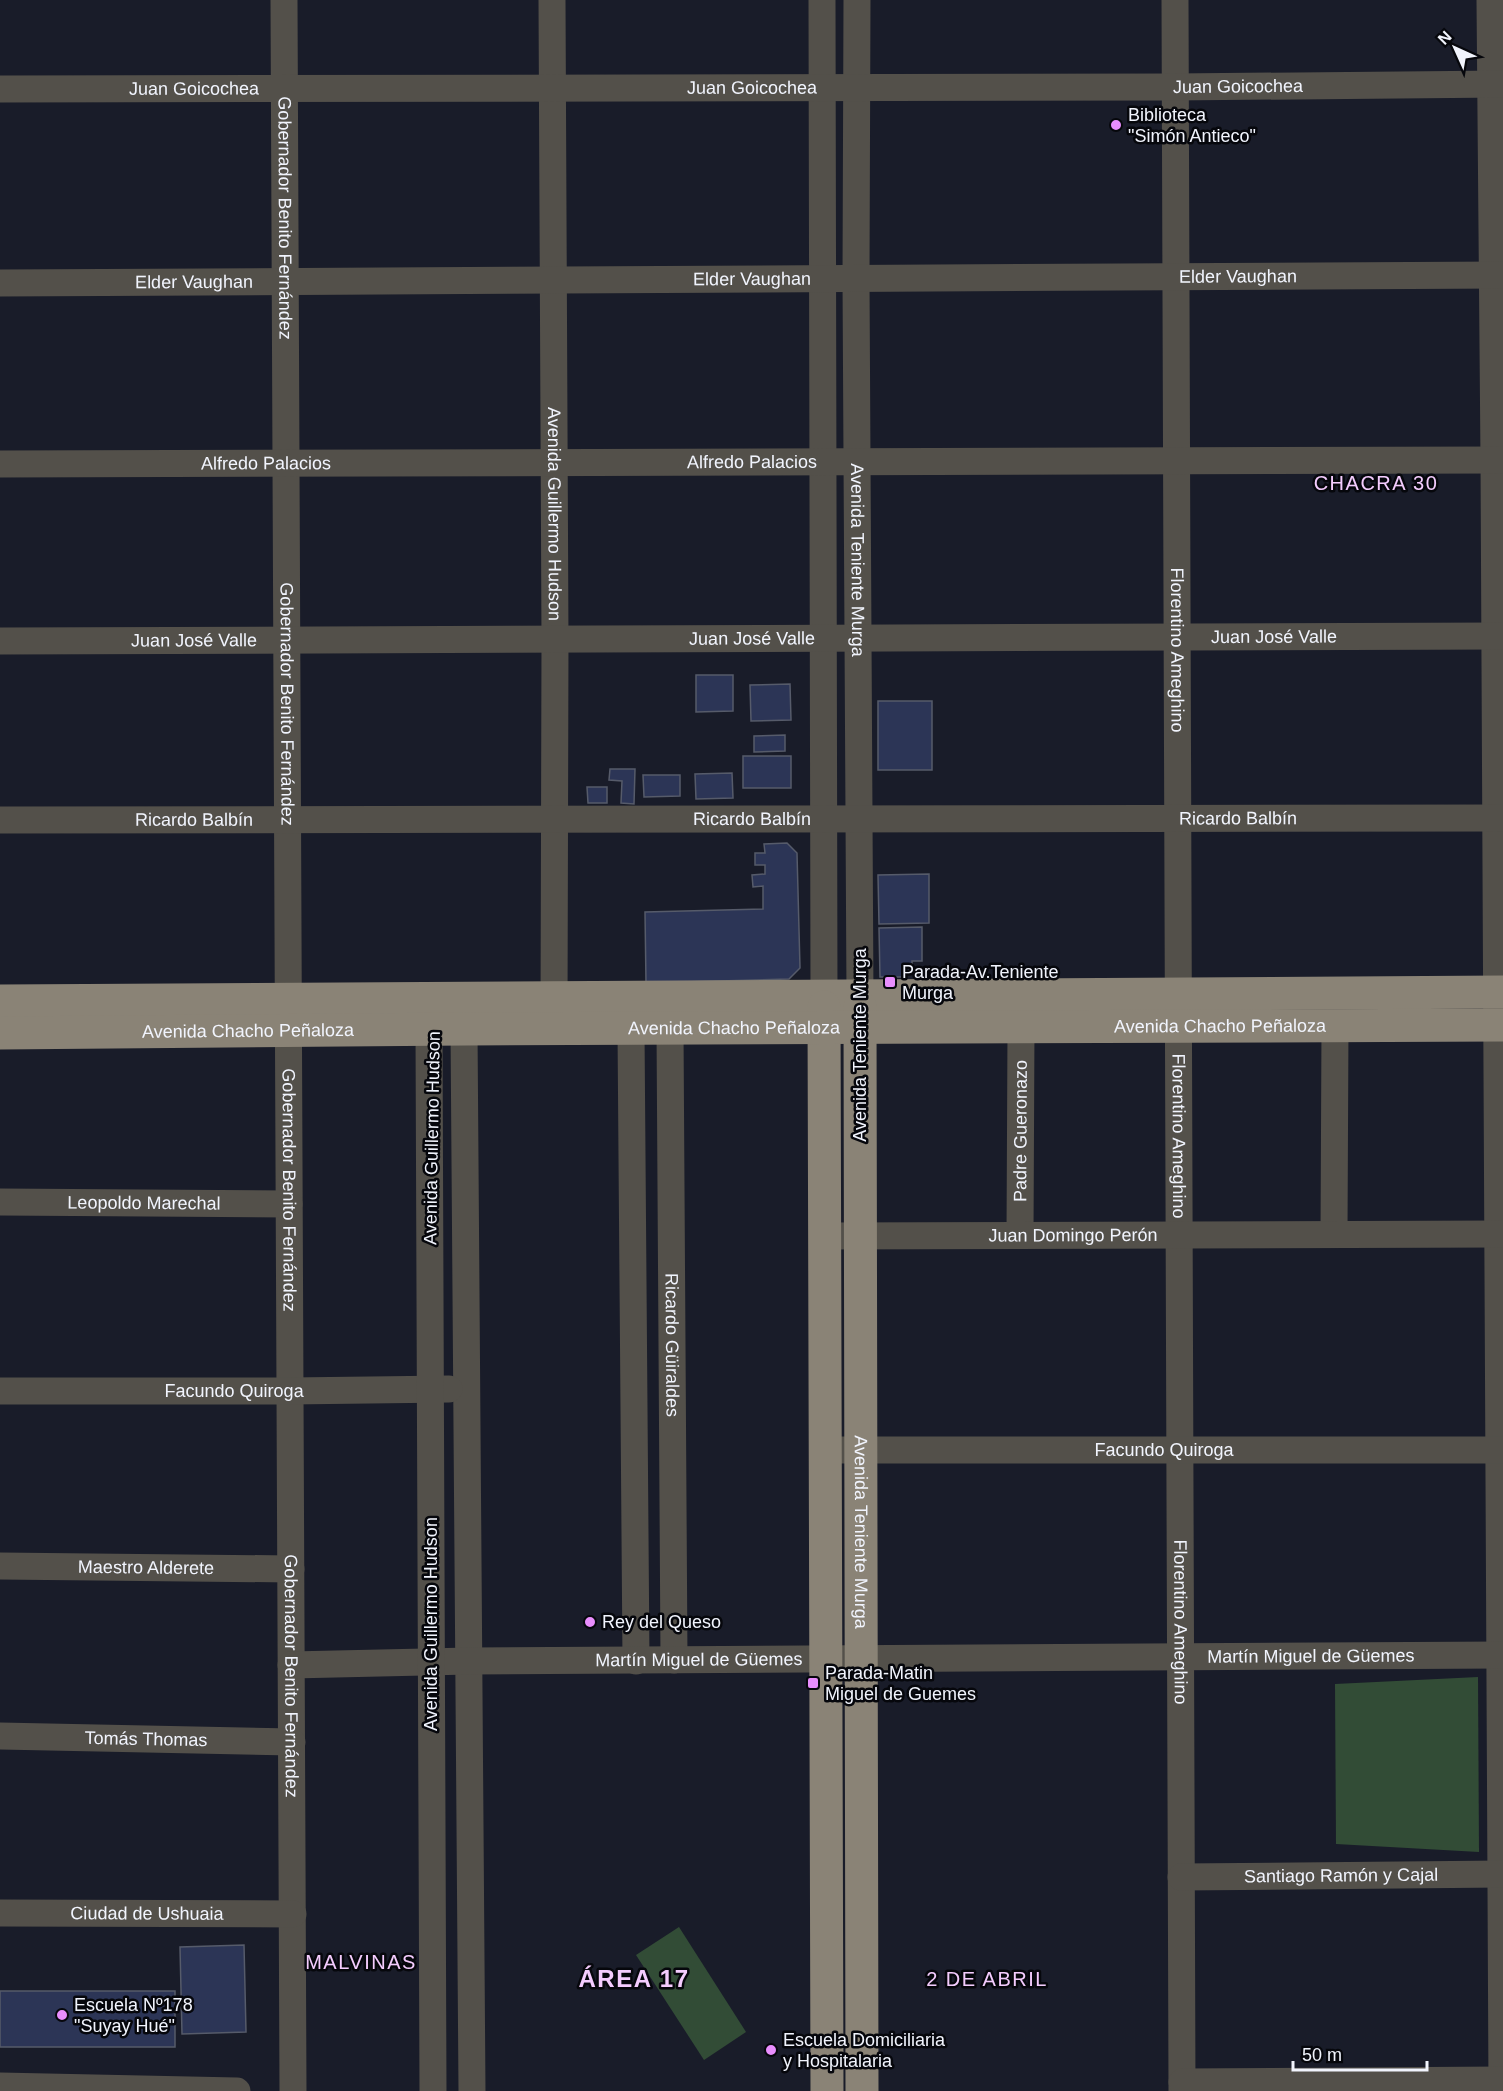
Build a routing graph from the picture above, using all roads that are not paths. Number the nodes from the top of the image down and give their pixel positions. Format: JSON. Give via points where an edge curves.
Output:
{"nodes":[{"id":1,"x":284,"y":0,"type":"edge"},
{"id":2,"x":552,"y":0,"type":"edge"},
{"id":3,"x":822,"y":0,"type":"edge"},
{"id":4,"x":857,"y":0,"type":"edge"},
{"id":5,"x":1175,"y":0,"type":"edge"},
{"id":6,"x":1490,"y":0,"type":"edge"},
{"id":7,"x":1496,"y":84,"type":"edge"},
{"id":8,"x":1175,"y":87,"type":"junction"},
{"id":9,"x":823,"y":88,"type":"junction"},
{"id":10,"x":856,"y":88,"type":"junction"},
{"id":11,"x":0,"y":89,"type":"edge"},
{"id":12,"x":285,"y":89,"type":"junction"},
{"id":13,"x":553,"y":89,"type":"junction"},
{"id":14,"x":1497,"y":275,"type":"edge"},
{"id":15,"x":1176,"y":277,"type":"junction"},
{"id":16,"x":823,"y":279,"type":"junction"},
{"id":17,"x":856,"y":279,"type":"junction"},
{"id":18,"x":554,"y":281,"type":"junction"},
{"id":19,"x":286,"y":282,"type":"junction"},
{"id":20,"x":0,"y":283,"type":"edge"},
{"id":21,"x":1176,"y":460,"type":"junction"},
{"id":22,"x":1498,"y":460,"type":"edge"},
{"id":23,"x":823,"y":462,"type":"junction"},
{"id":24,"x":858,"y":462,"type":"junction"},
{"id":25,"x":286,"y":463,"type":"junction"},
{"id":26,"x":555,"y":463,"type":"junction"},
{"id":27,"x":0,"y":464,"type":"edge"},
{"id":28,"x":1499,"y":636,"type":"edge"},
{"id":29,"x":1177,"y":637,"type":"junction"},
{"id":30,"x":823,"y":638,"type":"junction"},
{"id":31,"x":859,"y":638,"type":"junction"},
{"id":32,"x":287,"y":640,"type":"junction"},
{"id":33,"x":555,"y":640,"type":"junction"},
{"id":34,"x":0,"y":641,"type":"edge"},
{"id":35,"x":1178,"y":818,"type":"junction"},
{"id":36,"x":1499,"y":818,"type":"edge"},
{"id":37,"x":823,"y":819,"type":"junction"},
{"id":38,"x":859,"y":819,"type":"junction"},
{"id":39,"x":0,"y":820,"type":"edge"},
{"id":40,"x":288,"y":820,"type":"junction"},
{"id":41,"x":555,"y":820,"type":"junction"},
{"id":42,"x":1500,"y":992,"type":"edge"},
{"id":43,"x":1178,"y":994,"type":"junction"},
{"id":44,"x":824,"y":996,"type":"junction"},
{"id":45,"x":860,"y":996,"type":"junction"},
{"id":46,"x":446,"y":998,"type":"junction"},
{"id":47,"x":554,"y":998,"type":"junction"},
{"id":48,"x":288,"y":999,"type":"junction"},
{"id":49,"x":0,"y":1001,"type":"edge"},
{"id":50,"x":1500,"y":1025,"type":"edge"},
{"id":51,"x":1335,"y":1026,"type":"junction"},
{"id":52,"x":1178,"y":1027,"type":"junction"},
{"id":53,"x":1021,"y":1028,"type":"junction"},
{"id":54,"x":464,"y":1029,"type":"junction"},
{"id":55,"x":670,"y":1029,"type":"junction"},
{"id":56,"x":824,"y":1029,"type":"junction"},
{"id":57,"x":860,"y":1029,"type":"junction"},
{"id":58,"x":554,"y":1030,"type":"junction"},
{"id":59,"x":631,"y":1030,"type":"junction"},
{"id":60,"x":429,"y":1031,"type":"junction"},
{"id":61,"x":289,"y":1032,"type":"junction"},
{"id":62,"x":0,"y":1033,"type":"edge"},
{"id":63,"x":0,"y":1202,"type":"edge"},
{"id":64,"x":290,"y":1204,"type":"junction"},
{"id":65,"x":632,"y":1225,"type":"junction"},
{"id":66,"x":671,"y":1225,"type":"junction"},
{"id":67,"x":1500,"y":1233,"type":"edge"},
{"id":68,"x":1179,"y":1234,"type":"junction"},
{"id":69,"x":1334,"y":1234,"type":"junction"},
{"id":70,"x":1020,"y":1235,"type":"junction"},
{"id":71,"x":824,"y":1236,"type":"junction"},
{"id":72,"x":860,"y":1236,"type":"junction"},
{"id":73,"x":672,"y":1387,"type":"junction"},
{"id":74,"x":467,"y":1388,"type":"junction"},
{"id":75,"x":634,"y":1388,"type":"junction"},
{"id":76,"x":430,"y":1390,"type":"junction"},
{"id":77,"x":0,"y":1391,"type":"edge"},
{"id":78,"x":290,"y":1391,"type":"junction"},
{"id":79,"x":1179,"y":1449,"type":"junction"},
{"id":80,"x":825,"y":1450,"type":"junction"},
{"id":81,"x":861,"y":1450,"type":"junction"},
{"id":82,"x":1501,"y":1450,"type":"edge"},
{"id":83,"x":0,"y":1566,"type":"edge"},
{"id":84,"x":291,"y":1569,"type":"junction"},
{"id":85,"x":1501,"y":1655,"type":"edge"},
{"id":86,"x":1180,"y":1657,"type":"junction"},
{"id":87,"x":825,"y":1659,"type":"junction"},
{"id":88,"x":861,"y":1659,"type":"junction"},
{"id":89,"x":636,"y":1660,"type":"junction"},
{"id":90,"x":674,"y":1660,"type":"junction"},
{"id":91,"x":432,"y":1662,"type":"junction"},
{"id":92,"x":469,"y":1662,"type":"junction"},
{"id":93,"x":291,"y":1665,"type":"junction"},
{"id":94,"x":0,"y":1736,"type":"edge"},
{"id":95,"x":292,"y":1742,"type":"junction"},
{"id":96,"x":1502,"y":1874,"type":"edge"},
{"id":97,"x":1181,"y":1877,"type":"junction"},
{"id":98,"x":0,"y":1913,"type":"edge"},
{"id":99,"x":293,"y":1914,"type":"junction"},
{"id":100,"x":1502,"y":2084,"type":"edge"},
{"id":101,"x":0,"y":2086,"type":"edge"},
{"id":102,"x":1182,"y":2087,"type":"edge"},
{"id":103,"x":237,"y":2091,"type":"edge"},
{"id":104,"x":293,"y":2091,"type":"edge"},
{"id":105,"x":433,"y":2091,"type":"edge"},
{"id":106,"x":472,"y":2091,"type":"edge"},
{"id":107,"x":827,"y":2091,"type":"edge"},
{"id":108,"x":844,"y":2091,"type":"edge"},
{"id":109,"x":862,"y":2091,"type":"edge"}],
"edges":[{"from":1,"to":12,"type":"street","name":"Gobernador Benito Fernández"},
{"from":2,"to":13,"type":"street","name":"Avenida Guillermo Hudson"},
{"from":3,"to":9,"type":"street","name":"Avenida Teniente Murga"},
{"from":4,"to":10,"type":"street","name":"Avenida Teniente Murga"},
{"from":5,"to":8,"type":"street","name":"Florentino Ameghino"},
{"from":6,"to":7,"type":"street"},
{"from":7,"to":8,"type":"street","name":"Juan Goicochea"},
{"from":7,"to":14,"type":"street"},
{"from":8,"to":10,"type":"street","name":"Juan Goicochea"},
{"from":8,"to":15,"type":"street","name":"Florentino Ameghino"},
{"from":9,"to":10,"type":"street","name":"Juan Goicochea"},
{"from":9,"to":13,"type":"street","name":"Juan Goicochea"},
{"from":9,"to":16,"type":"street","name":"Avenida Teniente Murga"},
{"from":10,"to":17,"type":"street","name":"Avenida Teniente Murga"},
{"from":11,"to":12,"type":"street","name":"Juan Goicochea"},
{"from":12,"to":13,"type":"street","name":"Juan Goicochea"},
{"from":12,"to":19,"type":"street","name":"Gobernador Benito Fernández"},
{"from":13,"to":18,"type":"street","name":"Avenida Guillermo Hudson"},
{"from":14,"to":15,"type":"street","name":"Elder Vaughan"},
{"from":14,"to":22,"type":"street"},
{"from":15,"to":17,"type":"street","name":"Elder Vaughan"},
{"from":15,"to":21,"type":"street","name":"Florentino Ameghino"},
{"from":16,"to":17,"type":"street","name":"Elder Vaughan"},
{"from":16,"to":18,"type":"street","name":"Elder Vaughan"},
{"from":16,"to":23,"type":"street","name":"Avenida Teniente Murga"},
{"from":17,"to":24,"type":"street","name":"Avenida Teniente Murga"},
{"from":18,"to":19,"type":"street","name":"Elder Vaughan"},
{"from":18,"to":26,"type":"street","name":"Avenida Guillermo Hudson"},
{"from":19,"to":20,"type":"street","name":"Elder Vaughan"},
{"from":19,"to":25,"type":"street","name":"Gobernador Benito Fernández"},
{"from":21,"to":22,"type":"street","name":"Alfredo Palacios"},
{"from":21,"to":24,"type":"street","name":"Alfredo Palacios"},
{"from":21,"to":29,"type":"street","name":"Florentino Ameghino"},
{"from":22,"to":28,"type":"street"},
{"from":23,"to":24,"type":"street","name":"Alfredo Palacios"},
{"from":23,"to":26,"type":"street","name":"Alfredo Palacios"},
{"from":23,"to":30,"type":"street","name":"Avenida Teniente Murga"},
{"from":24,"to":31,"type":"street","name":"Avenida Teniente Murga"},
{"from":25,"to":26,"type":"street","name":"Alfredo Palacios"},
{"from":25,"to":27,"type":"street","name":"Alfredo Palacios"},
{"from":25,"to":32,"type":"street","name":"Gobernador Benito Fernández"},
{"from":26,"to":33,"type":"street","name":"Avenida Guillermo Hudson"},
{"from":28,"to":29,"type":"street","name":"Juan José Valle"},
{"from":28,"to":36,"type":"street"},
{"from":29,"to":31,"type":"street","name":"Juan José Valle"},
{"from":29,"to":35,"type":"street","name":"Florentino Ameghino"},
{"from":30,"to":31,"type":"street","name":"Juan José Valle"},
{"from":30,"to":33,"type":"street","name":"Juan José Valle"},
{"from":30,"to":37,"type":"street","name":"Avenida Teniente Murga"},
{"from":31,"to":38,"type":"street","name":"Avenida Teniente Murga"},
{"from":32,"to":33,"type":"street","name":"Juan José Valle"},
{"from":32,"to":34,"type":"street","name":"Juan José Valle"},
{"from":32,"to":40,"type":"street","name":"Gobernador Benito Fernández"},
{"from":33,"to":41,"type":"street","name":"Avenida Guillermo Hudson"},
{"from":35,"to":36,"type":"street","name":"Ricardo Balbín"},
{"from":35,"to":38,"type":"street","name":"Ricardo Balbín"},
{"from":35,"to":43,"type":"street","name":"Florentino Ameghino"},
{"from":36,"to":42,"type":"street"},
{"from":37,"to":38,"type":"street","name":"Ricardo Balbín"},
{"from":37,"to":41,"type":"street","name":"Ricardo Balbín"},
{"from":37,"to":44,"type":"street","name":"Avenida Teniente Murga"},
{"from":38,"to":45,"type":"street","name":"Avenida Teniente Murga"},
{"from":39,"to":40,"type":"street","name":"Ricardo Balbín"},
{"from":40,"to":41,"type":"street","name":"Ricardo Balbín"},
{"from":40,"to":48,"type":"street","name":"Gobernador Benito Fernández"},
{"from":41,"to":47,"type":"street","name":"Avenida Guillermo Hudson"},
{"from":42,"to":43,"type":"main road","name":"Avenida Chacho Peñaloza"},
{"from":42,"to":50,"type":"street"},
{"from":43,"to":45,"type":"main road","name":"Avenida Chacho Peñaloza"},
{"from":43,"to":52,"type":"street","name":"Florentino Ameghino"},
{"from":44,"to":45,"type":"main road","name":"Avenida Chacho Peñaloza"},
{"from":44,"to":47,"type":"main road","name":"Avenida Chacho Peñaloza"},
{"from":44,"to":56,"type":"main road","name":"Avenida Teniente Murga"},
{"from":45,"to":57,"type":"main road","name":"Avenida Teniente Murga"},
{"from":46,"to":47,"type":"main road","name":"Avenida Chacho Peñaloza"},
{"from":46,"to":48,"type":"main road","name":"Avenida Chacho Peñaloza"},
{"from":46,"to":54,"type":"street","name":"Avenida Guillermo Hudson"},
{"from":46,"to":60,"type":"street","name":"Avenida Guillermo Hudson"},
{"from":47,"to":58,"type":"street","name":"Avenida Guillermo Hudson"},
{"from":48,"to":49,"type":"main road","name":"Avenida Chacho Peñaloza"},
{"from":48,"to":61,"type":"street","name":"Gobernador Benito Fernández"},
{"from":50,"to":51,"type":"main road","name":"Avenida Chacho Peñaloza"},
{"from":50,"to":67,"type":"street"},
{"from":51,"to":52,"type":"main road","name":"Avenida Chacho Peñaloza"},
{"from":51,"to":69,"type":"street"},
{"from":52,"to":53,"type":"main road","name":"Avenida Chacho Peñaloza"},
{"from":52,"to":68,"type":"street","name":"Florentino Ameghino"},
{"from":53,"to":57,"type":"main road","name":"Avenida Chacho Peñaloza"},
{"from":53,"to":70,"type":"street","name":"Padre Gueronazo"},
{"from":54,"to":58,"type":"main road","name":"Avenida Chacho Peñaloza"},
{"from":54,"to":60,"type":"main road","name":"Avenida Chacho Peñaloza"},
{"from":54,"to":74,"type":"street","name":"Avenida Guillermo Hudson"},
{"from":55,"to":56,"type":"main road","name":"Avenida Chacho Peñaloza"},
{"from":55,"to":59,"type":"main road","name":"Avenida Chacho Peñaloza"},
{"from":55,"to":66,"type":"street","name":"Ricardo Güiraldes"},
{"from":56,"to":57,"type":"main road","name":"Avenida Chacho Peñaloza"},
{"from":56,"to":71,"type":"main road","name":"Avenida Teniente Murga"},
{"from":57,"to":72,"type":"main road","name":"Avenida Teniente Murga"},
{"from":58,"to":59,"type":"main road","name":"Avenida Chacho Peñaloza"},
{"from":59,"to":65,"type":"street"},
{"from":60,"to":61,"type":"main road","name":"Avenida Chacho Peñaloza"},
{"from":60,"to":76,"type":"street","name":"Avenida Guillermo Hudson"},
{"from":61,"to":62,"type":"main road","name":"Avenida Chacho Peñaloza"},
{"from":61,"to":64,"type":"street","name":"Gobernador Benito Fernández"},
{"from":63,"to":64,"type":"street","name":"Leopoldo Marechal"},
{"from":64,"to":78,"type":"street","name":"Gobernador Benito Fernández"},
{"from":65,"to":66,"type":"street"},
{"from":65,"to":75,"type":"street"},
{"from":66,"to":73,"type":"street","name":"Ricardo Güiraldes"},
{"from":67,"to":69,"type":"street","name":"Juan Domingo Perón"},
{"from":67,"to":82,"type":"street"},
{"from":68,"to":69,"type":"street","name":"Juan Domingo Perón"},
{"from":68,"to":70,"type":"street","name":"Juan Domingo Perón"},
{"from":68,"to":79,"type":"street","name":"Florentino Ameghino"},
{"from":70,"to":72,"type":"street","name":"Juan Domingo Perón"},
{"from":71,"to":72,"type":"street","name":"Juan Domingo Perón"},
{"from":71,"to":80,"type":"main road","name":"Avenida Teniente Murga"},
{"from":72,"to":81,"type":"main road","name":"Avenida Teniente Murga"},
{"from":73,"to":75,"type":"street"},
{"from":73,"to":90,"type":"street","name":"Ricardo Güiraldes"},
{"from":74,"to":76,"type":"street","name":"Facundo Quiroga"},
{"from":74,"to":92,"type":"street","name":"Avenida Guillermo Hudson"},
{"from":75,"to":89,"type":"street"},
{"from":76,"to":78,"type":"street","name":"Facundo Quiroga"},
{"from":76,"to":91,"type":"street","name":"Avenida Guillermo Hudson"},
{"from":77,"to":78,"type":"street","name":"Facundo Quiroga"},
{"from":78,"to":84,"type":"street","name":"Gobernador Benito Fernández"},
{"from":79,"to":81,"type":"street","name":"Facundo Quiroga"},
{"from":79,"to":82,"type":"street","name":"Facundo Quiroga"},
{"from":79,"to":86,"type":"street","name":"Florentino Ameghino"},
{"from":80,"to":81,"type":"street","name":"Facundo Quiroga"},
{"from":80,"to":87,"type":"main road","name":"Avenida Teniente Murga"},
{"from":81,"to":88,"type":"main road","name":"Avenida Teniente Murga"},
{"from":82,"to":85,"type":"street"},
{"from":83,"to":84,"type":"street","name":"Maestro Alderete"},
{"from":84,"to":93,"type":"street","name":"Gobernador Benito Fernández"},
{"from":85,"to":86,"type":"street","name":"Martín Miguel de Güemes"},
{"from":85,"to":96,"type":"street"},
{"from":86,"to":88,"type":"street","name":"Martín Miguel de Güemes"},
{"from":86,"to":97,"type":"street","name":"Florentino Ameghino"},
{"from":87,"to":88,"type":"street","name":"Martín Miguel de Güemes"},
{"from":87,"to":90,"type":"street","name":"Martín Miguel de Güemes"},
{"from":87,"to":107,"type":"main road","name":"Avenida Teniente Murga"},
{"from":88,"to":109,"type":"main road","name":"Avenida Teniente Murga"},
{"from":89,"to":90,"type":"street","name":"Martín Miguel de Güemes"},
{"from":89,"to":92,"type":"street","name":"Martín Miguel de Güemes"},
{"from":91,"to":92,"type":"street","name":"Martín Miguel de Güemes"},
{"from":91,"to":93,"type":"street","name":"Martín Miguel de Güemes"},
{"from":91,"to":105,"type":"street","name":"Avenida Guillermo Hudson"},
{"from":92,"to":106,"type":"street","name":"Avenida Guillermo Hudson"},
{"from":93,"to":95,"type":"street","name":"Gobernador Benito Fernández"},
{"from":94,"to":95,"type":"street","name":"Tomás Thomas"},
{"from":95,"to":99,"type":"street","name":"Gobernador Benito Fernández"},
{"from":96,"to":97,"type":"street","name":"Santiago Ramón y Cajal"},
{"from":96,"to":100,"type":"street"},
{"from":97,"to":102,"type":"street","name":"Florentino Ameghino"},
{"from":98,"to":99,"type":"street","name":"Ciudad de Ushuaia"},
{"from":99,"to":104,"type":"street","name":"Gobernador Benito Fernández"},
{"from":100,"to":102,"type":"street"},
{"from":101,"to":103,"type":"street"},
{"from":108,"to":109,"type":"street"}]}
